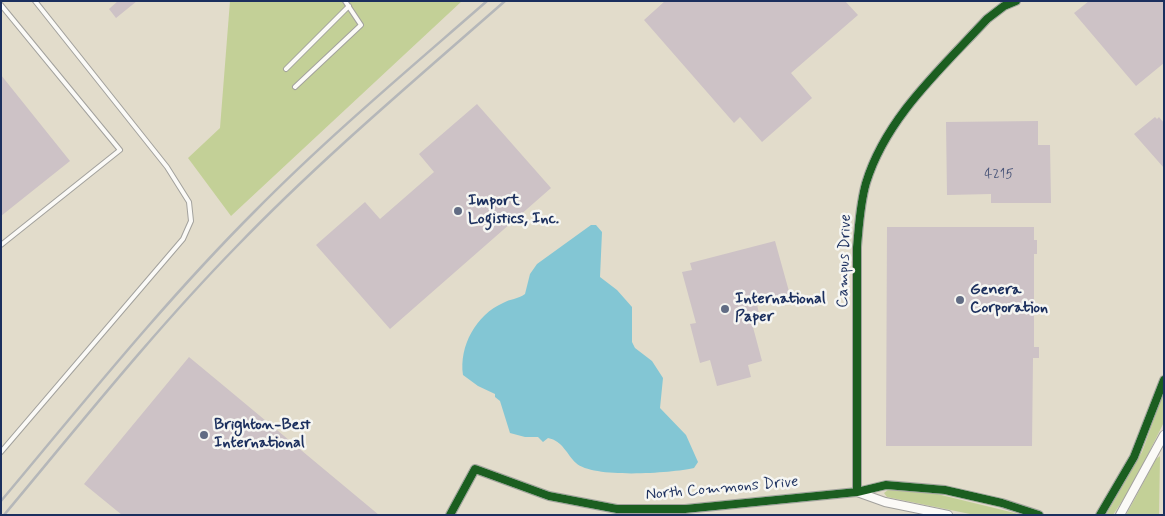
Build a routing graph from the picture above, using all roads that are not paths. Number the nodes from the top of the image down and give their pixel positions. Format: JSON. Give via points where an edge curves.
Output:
{"nodes":[{"id":1,"x":35,"y":1,"type":"edge"},
{"id":2,"x":345,"y":1,"type":"edge"},
{"id":3,"x":1016,"y":1,"type":"edge"},
{"id":4,"x":1,"y":5,"type":"edge"},
{"id":5,"x":349,"y":6,"type":"junction"},
{"id":6,"x":286,"y":69,"type":"dead end"},
{"id":7,"x":295,"y":87,"type":"dead end"},
{"id":8,"x":1,"y":245,"type":"edge"},
{"id":9,"x":1164,"y":380,"type":"edge"},
{"id":10,"x":1164,"y":435,"type":"edge"},
{"id":11,"x":1,"y":452,"type":"edge"},
{"id":12,"x":857,"y":492,"type":"junction"},
{"id":13,"x":638,"y":512,"type":"edge"},
{"id":14,"x":450,"y":515,"type":"edge"},
{"id":15,"x":948,"y":515,"type":"edge"},
{"id":16,"x":1039,"y":515,"type":"edge"},
{"id":17,"x":1100,"y":515,"type":"edge"},
{"id":18,"x":1120,"y":515,"type":"edge"}],
"edges":[{"from":1,"to":11,"type":"lane","via":[[167,167],[189,202],[191,221],[183,239]]},
{"from":2,"to":5,"type":"lane"},
{"from":3,"to":12,"type":"street","name":"Campus Drive","via":[[987,19],[909,105],[884,141],[866,182],[857,247]]},
{"from":4,"to":8,"type":"lane","via":[[120,150]]},
{"from":5,"to":6,"type":"lane"},
{"from":5,"to":7,"type":"lane","via":[[361,25]]},
{"from":9,"to":17,"type":"street","via":[[1128,471]]},
{"from":10,"to":18,"type":"street"},
{"from":12,"to":13,"type":"street","name":"North Commons Drive"},
{"from":12,"to":15,"type":"street","via":[[885,502]]},
{"from":12,"to":16,"type":"street","name":"North Commons Drive","via":[[886,485],[945,490]]},
{"from":13,"to":14,"type":"street","name":"North Commons Drive","via":[[549,496],[475,470]]}]}
